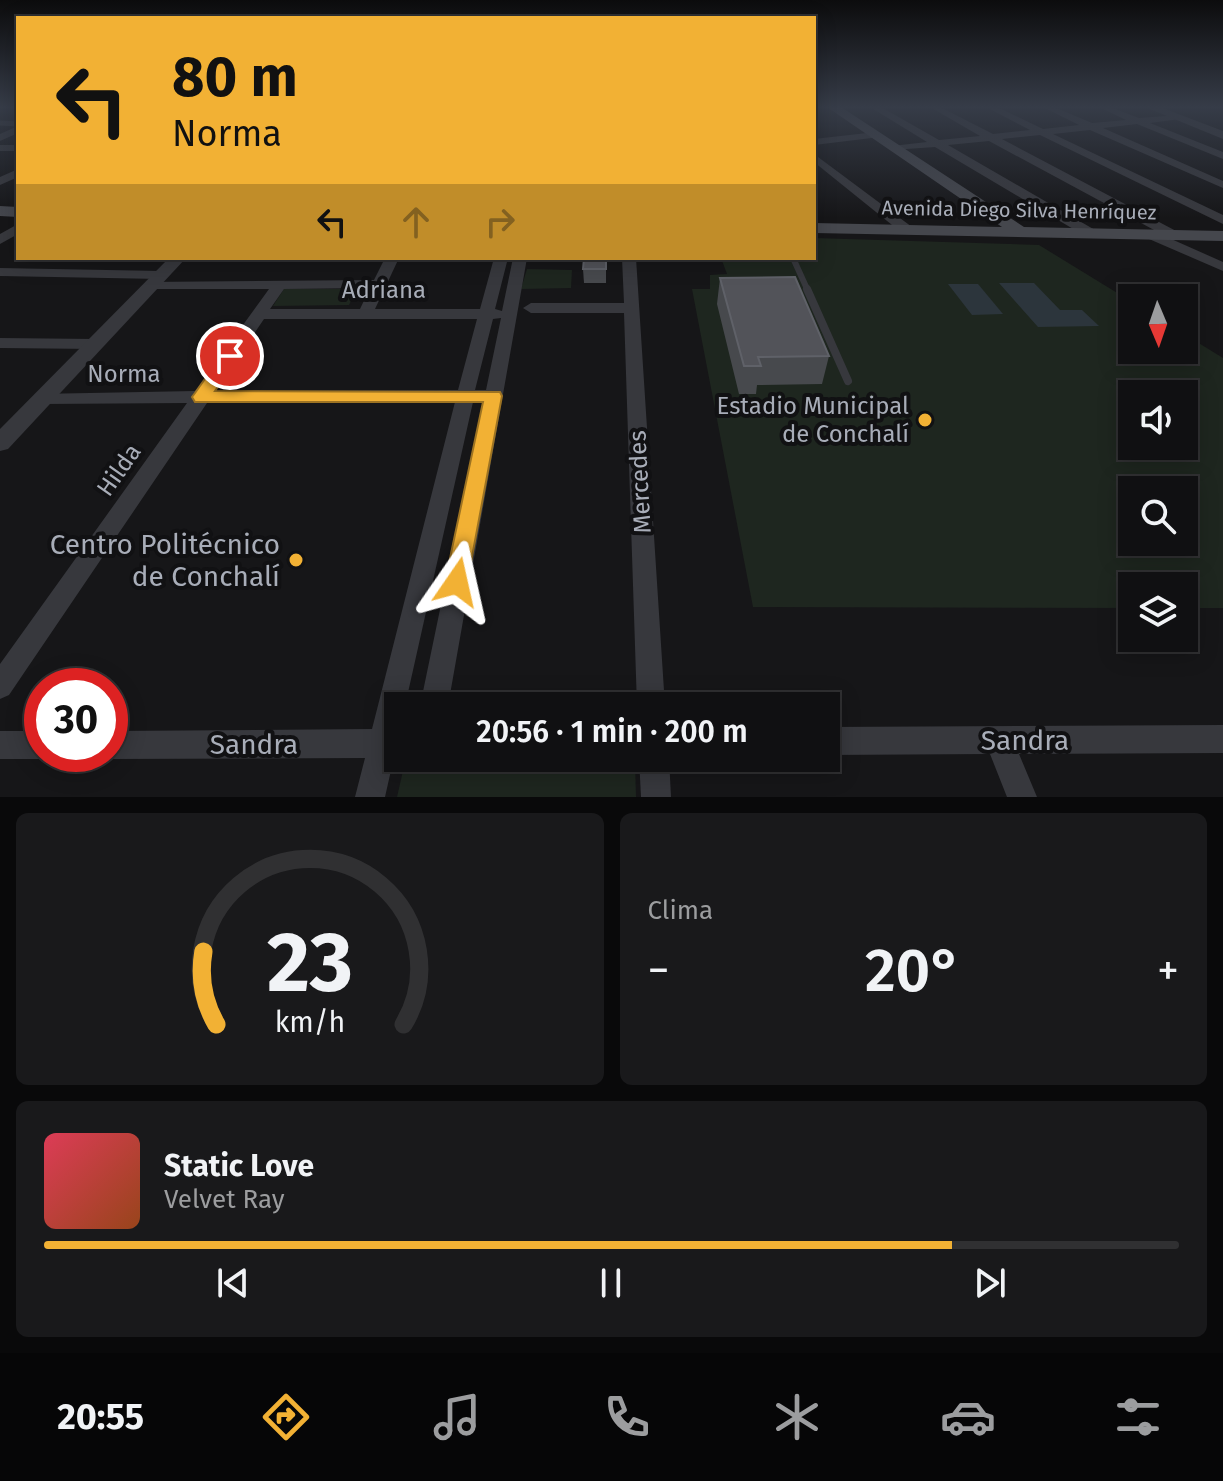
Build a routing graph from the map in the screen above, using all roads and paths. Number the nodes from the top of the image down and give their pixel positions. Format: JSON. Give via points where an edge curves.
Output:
{"nodes":[{"id":1,"x":890,"y":144,"type":"edge"},
{"id":2,"x":927,"y":144,"type":"edge"},
{"id":3,"x":939,"y":144,"type":"edge"},
{"id":4,"x":1004,"y":144,"type":"edge"},
{"id":5,"x":1067,"y":144,"type":"edge"},
{"id":6,"x":1132,"y":144,"type":"edge"},
{"id":7,"x":1195,"y":144,"type":"edge"},
{"id":8,"x":896,"y":148,"type":"junction"},
{"id":9,"x":1223,"y":156,"type":"edge"},
{"id":10,"x":816,"y":159,"type":"edge"},
{"id":11,"x":1223,"y":185,"type":"edge"},
{"id":12,"x":972,"y":197,"type":"junction"},
{"id":13,"x":1223,"y":220,"type":"edge"},
{"id":14,"x":816,"y":228,"type":"edge"},
{"id":15,"x":907,"y":230,"type":"junction"},
{"id":16,"x":1020,"y":232,"type":"junction"},
{"id":17,"x":1090,"y":233,"type":"junction"},
{"id":18,"x":1151,"y":234,"type":"junction"},
{"id":19,"x":1173,"y":235,"type":"junction"},
{"id":20,"x":1223,"y":236,"type":"edge"},
{"id":21,"x":1186,"y":253,"type":"junction"},
{"id":22,"x":176,"y":260,"type":"edge"},
{"id":23,"x":391,"y":260,"type":"edge"},
{"id":24,"x":629,"y":260,"type":"edge"},
{"id":25,"x":794,"y":260,"type":"edge"},
{"id":26,"x":510,"y":262,"type":"edge"},
{"id":27,"x":1223,"y":267,"type":"edge"},
{"id":28,"x":0,"y":272,"type":"edge"},
{"id":29,"x":157,"y":280,"type":"junction"},
{"id":30,"x":1223,"y":281,"type":"edge"},
{"id":31,"x":280,"y":284,"type":"junction"},
{"id":32,"x":379,"y":284,"type":"junction"},
{"id":33,"x":531,"y":308,"type":"dead end"},
{"id":34,"x":631,"y":308,"type":"junction"},
{"id":35,"x":259,"y":314,"type":"junction"},
{"id":36,"x":365,"y":314,"type":"junction"},
{"id":37,"x":498,"y":314,"type":"junction"},
{"id":38,"x":0,"y":343,"type":"edge"},
{"id":39,"x":95,"y":344,"type":"junction"},
{"id":40,"x":848,"y":381,"type":"dead end"},
{"id":41,"x":465,"y":396,"type":"junction"},
{"id":42,"x":493,"y":396,"type":"junction"},
{"id":43,"x":201,"y":397,"type":"junction"},
{"id":44,"x":43,"y":398,"type":"junction"},
{"id":45,"x":0,"y":443,"type":"edge"},
{"id":46,"x":0,"y":686,"type":"edge"},
{"id":47,"x":401,"y":692,"type":"edge"},
{"id":48,"x":437,"y":692,"type":"edge"},
{"id":49,"x":650,"y":692,"type":"edge"},
{"id":50,"x":998,"y":740,"type":"junction"},
{"id":51,"x":840,"y":741,"type":"edge"},
{"id":52,"x":384,"y":743,"type":"edge"},
{"id":53,"x":1219,"y":743,"type":"edge"},
{"id":54,"x":0,"y":745,"type":"edge"},
{"id":55,"x":24,"y":745,"type":"edge"},
{"id":56,"x":128,"y":745,"type":"edge"},
{"id":57,"x":384,"y":759,"type":"edge"},
{"id":58,"x":655,"y":772,"type":"edge"},
{"id":59,"x":370,"y":797,"type":"edge"},
{"id":60,"x":656,"y":797,"type":"edge"},
{"id":61,"x":1022,"y":797,"type":"edge"}],
"edges":[{"from":1,"to":8,"type":"main road"},
{"from":2,"to":8,"type":"street"},
{"from":3,"to":17,"type":"street"},
{"from":4,"to":19,"type":"street"},
{"from":5,"to":13,"type":"street"},
{"from":6,"to":11,"type":"street"},
{"from":7,"to":9,"type":"street"},
{"from":8,"to":12,"type":"main road"},
{"from":10,"to":15,"type":"street"},
{"from":12,"to":16,"type":"main road"},
{"from":12,"to":17,"type":"main road"},
{"from":14,"to":15,"type":"main road","name":"Avenida Diego Silva Henríquez"},
{"from":15,"to":16,"type":"main road","name":"Avenida Diego Silva Henríquez"},
{"from":16,"to":17,"type":"main road","name":"Avenida Diego Silva Henríquez"},
{"from":17,"to":18,"type":"main road","name":"Avenida Diego Silva Henríquez"},
{"from":18,"to":19,"type":"main road","name":"Avenida Diego Silva Henríquez"},
{"from":18,"to":21,"type":"street"},
{"from":19,"to":20,"type":"main road","name":"Avenida Diego Silva Henríquez"},
{"from":21,"to":27,"type":"street"},
{"from":21,"to":30,"type":"street"},
{"from":22,"to":29,"type":"street"},
{"from":23,"to":32,"type":"street"},
{"from":24,"to":34,"type":"street","name":"Mercedes"},
{"from":25,"to":40,"type":"lane"},
{"from":26,"to":37,"type":"street"},
{"from":28,"to":29,"type":"street","name":"Adriana"},
{"from":29,"to":31,"type":"street","name":"Adriana"},
{"from":29,"to":39,"type":"street"},
{"from":31,"to":32,"type":"street","name":"Adriana"},
{"from":31,"to":35,"type":"street","name":"Hilda"},
{"from":32,"to":36,"type":"street"},
{"from":33,"to":34,"type":"street"},
{"from":34,"to":49,"type":"street","name":"Mercedes"},
{"from":35,"to":36,"type":"street","name":"Adriana"},
{"from":35,"to":43,"type":"street","name":"Hilda"},
{"from":36,"to":37,"type":"street","name":"Adriana"},
{"from":37,"to":41,"type":"street"},
{"from":37,"to":42,"type":"street"},
{"from":38,"to":39,"type":"street"},
{"from":39,"to":44,"type":"street"},
{"from":41,"to":42,"type":"street","name":"Norma"},
{"from":41,"to":43,"type":"street","name":"Norma"},
{"from":41,"to":47,"type":"street"},
{"from":42,"to":48,"type":"street"},
{"from":43,"to":44,"type":"street","name":"Norma"},
{"from":43,"to":46,"type":"street","name":"Hilda"},
{"from":44,"to":45,"type":"street"},
{"from":50,"to":51,"type":"street","name":"Sandra"},
{"from":50,"to":53,"type":"street","name":"Sandra"},
{"from":50,"to":61,"type":"street"},
{"from":52,"to":56,"type":"street","name":"Sandra"},
{"from":54,"to":55,"type":"street"},
{"from":57,"to":59,"type":"street"},
{"from":58,"to":60,"type":"street"}]}
